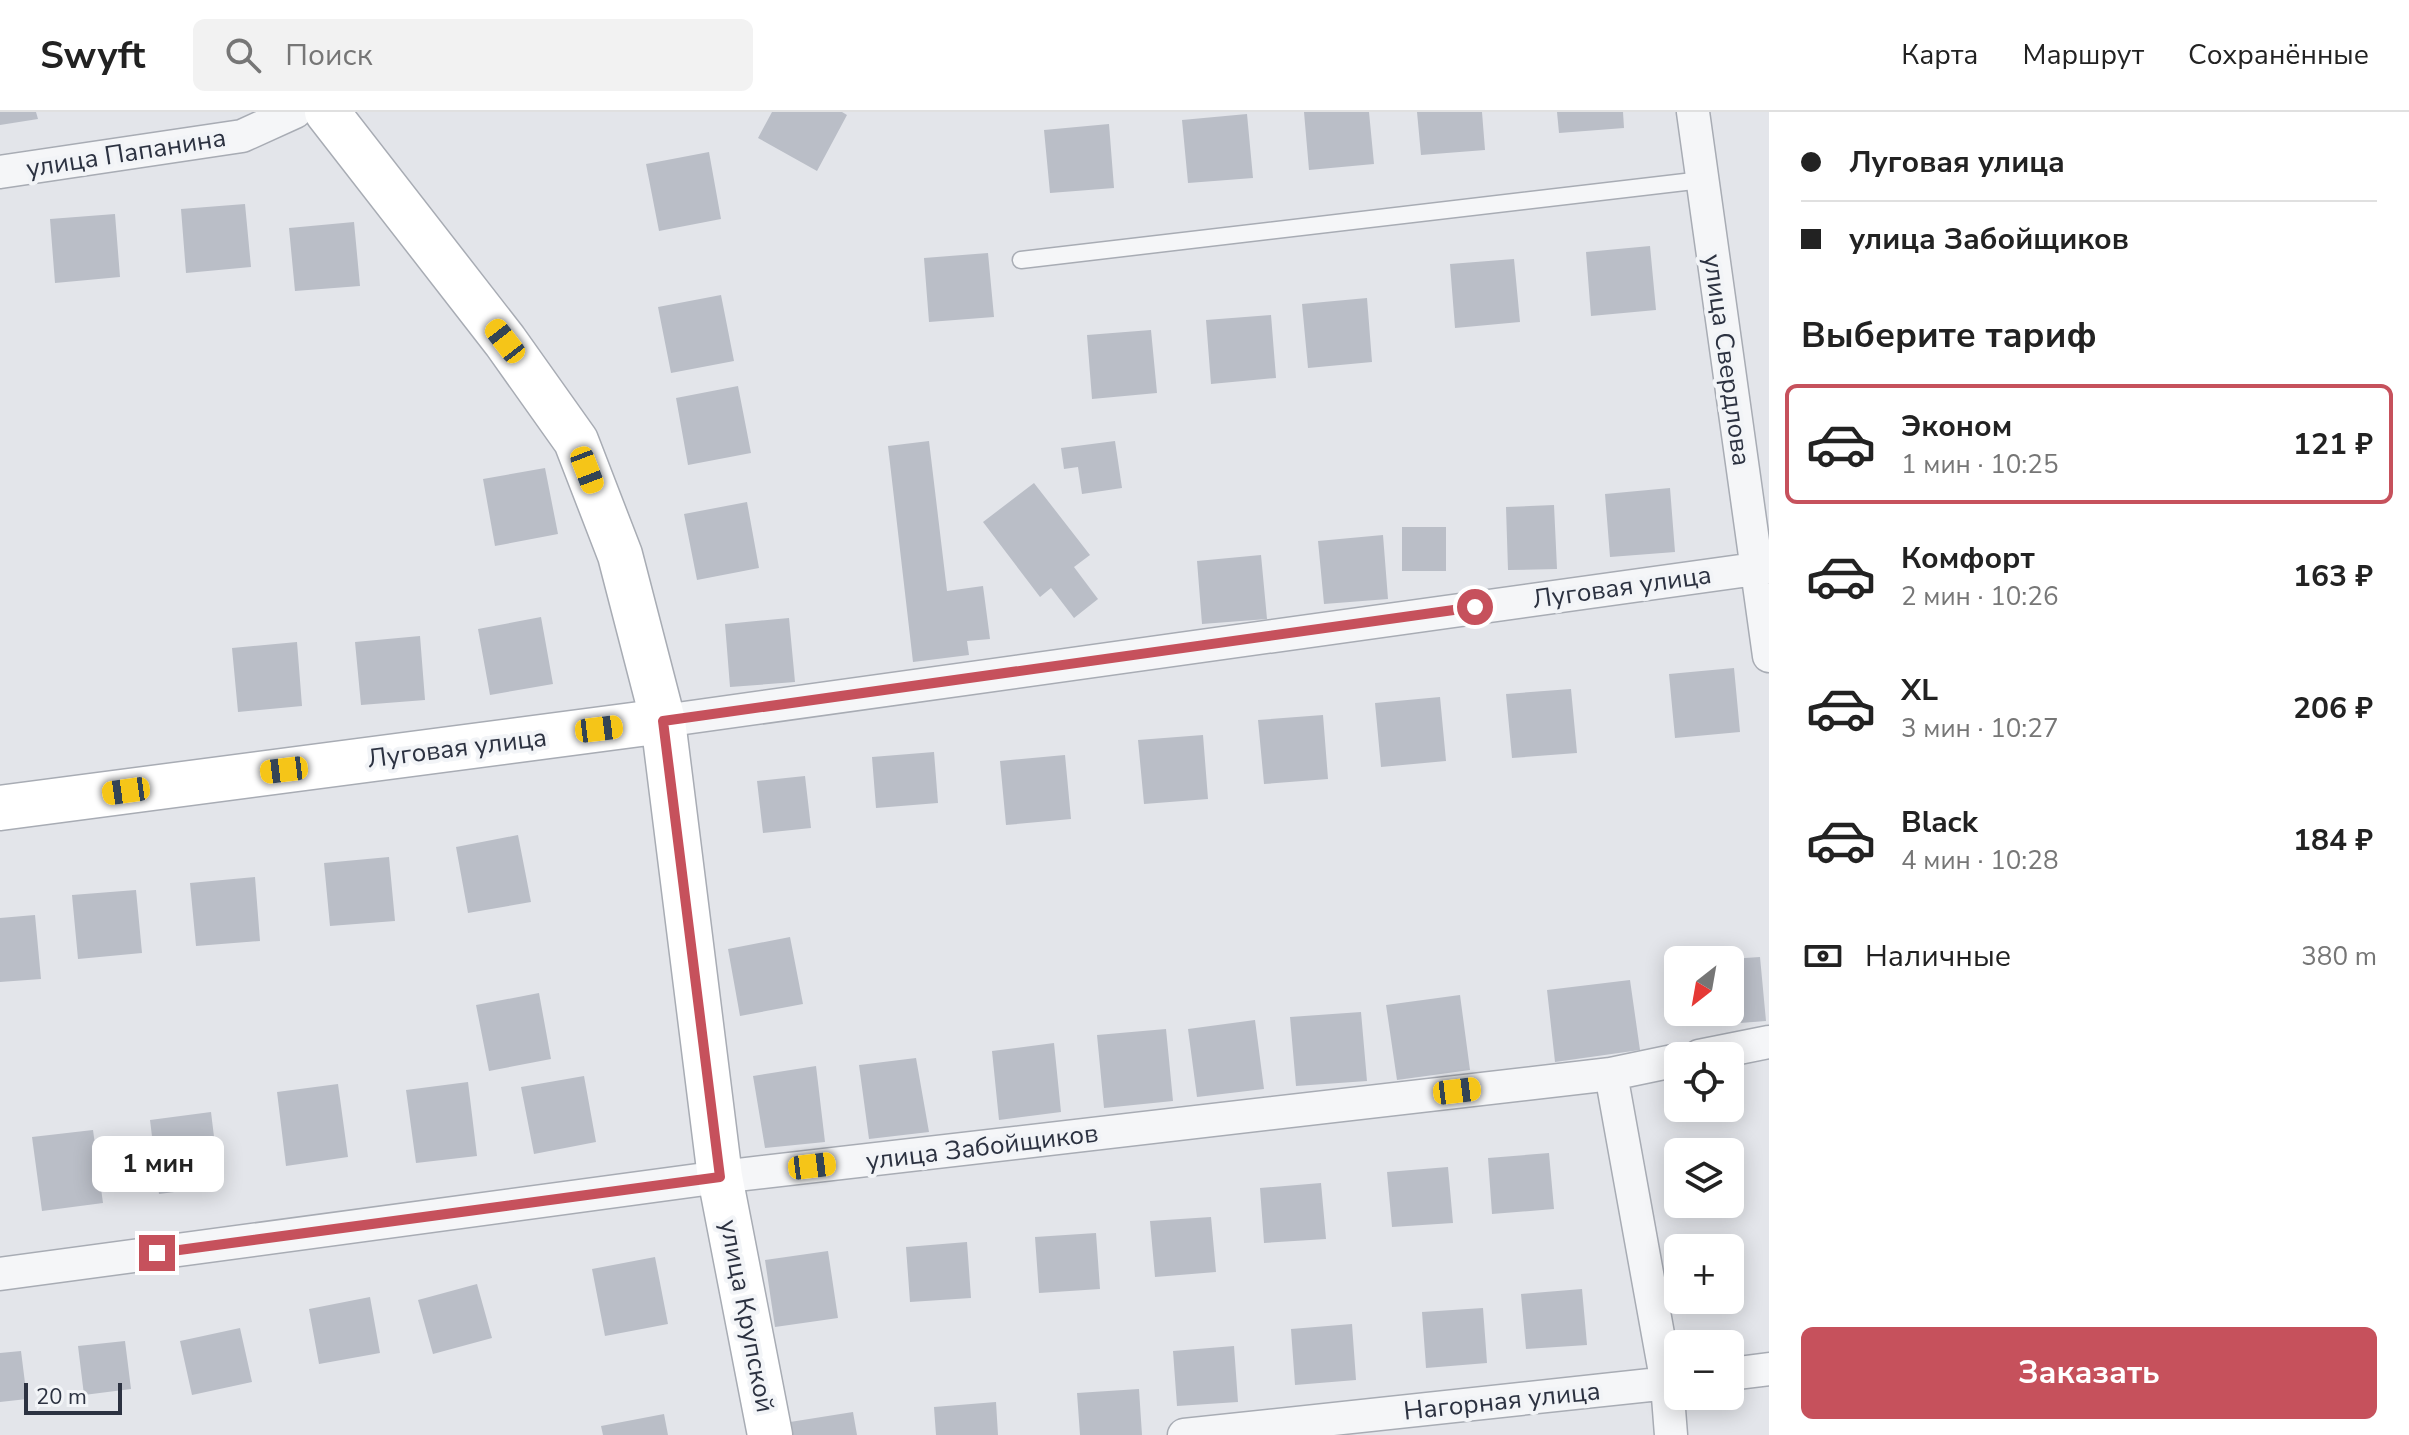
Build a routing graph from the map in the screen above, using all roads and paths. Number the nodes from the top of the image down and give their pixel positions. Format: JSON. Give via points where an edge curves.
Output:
{"nodes":[{"id":1,"x":295,"y":112,"type":"edge"},
{"id":2,"x":327,"y":112,"type":"edge"},
{"id":3,"x":1693,"y":112,"type":"edge"},
{"id":4,"x":0,"y":172,"type":"edge"},
{"id":5,"x":1702,"y":180,"type":"junction"},
{"id":6,"x":1021,"y":260,"type":"dead end"},
{"id":7,"x":1763,"y":567,"type":"edge"},
{"id":8,"x":1769,"y":656,"type":"edge"},
{"id":9,"x":663,"y":721,"type":"junction"},
{"id":10,"x":0,"y":808,"type":"edge"},
{"id":11,"x":1769,"y":1042,"type":"edge"},
{"id":12,"x":1744,"y":1047,"type":"edge"},
{"id":13,"x":1664,"y":1063,"type":"edge"},
{"id":14,"x":1611,"y":1074,"type":"junction"},
{"id":15,"x":720,"y":1177,"type":"junction"},
{"id":16,"x":0,"y":1274,"type":"edge"},
{"id":17,"x":1664,"y":1338,"type":"edge"},
{"id":18,"x":1769,"y":1369,"type":"edge"},
{"id":19,"x":1744,"y":1372,"type":"edge"},
{"id":20,"x":1664,"y":1384,"type":"edge"},
{"id":21,"x":1672,"y":1410,"type":"edge"},
{"id":22,"x":1200,"y":1434,"type":"edge"},
{"id":23,"x":770,"y":1435,"type":"edge"},
{"id":24,"x":1671,"y":1435,"type":"edge"}],
"edges":[{"from":1,"to":4,"type":"street","name":"улица Папанина","via":[[242,136]]},
{"from":2,"to":9,"type":"main road","name":"улица Крупской","via":[[576,441],[620,555]]},
{"from":3,"to":5,"type":"street","name":"улица Свердлова"},
{"from":5,"to":6,"type":"lane"},
{"from":5,"to":7,"type":"street","name":"улица Свердлова"},
{"from":7,"to":8,"type":"street","name":"улица Свердлова"},
{"from":7,"to":9,"type":"street","name":"Луговая улица"},
{"from":9,"to":10,"type":"main road","name":"Луговая улица"},
{"from":9,"to":15,"type":"main road","name":"улица Крупской"},
{"from":11,"to":12,"type":"street"},
{"from":13,"to":14,"type":"street","name":"улица Забойщиков"},
{"from":14,"to":15,"type":"street","name":"улица Забойщиков"},
{"from":14,"to":17,"type":"street"},
{"from":15,"to":16,"type":"street","name":"улица Забойщиков"},
{"from":15,"to":23,"type":"main road","name":"улица Крупской"},
{"from":18,"to":19,"type":"street"},
{"from":20,"to":22,"type":"street","name":"Нагорная улица"},
{"from":21,"to":24,"type":"street"}]}
